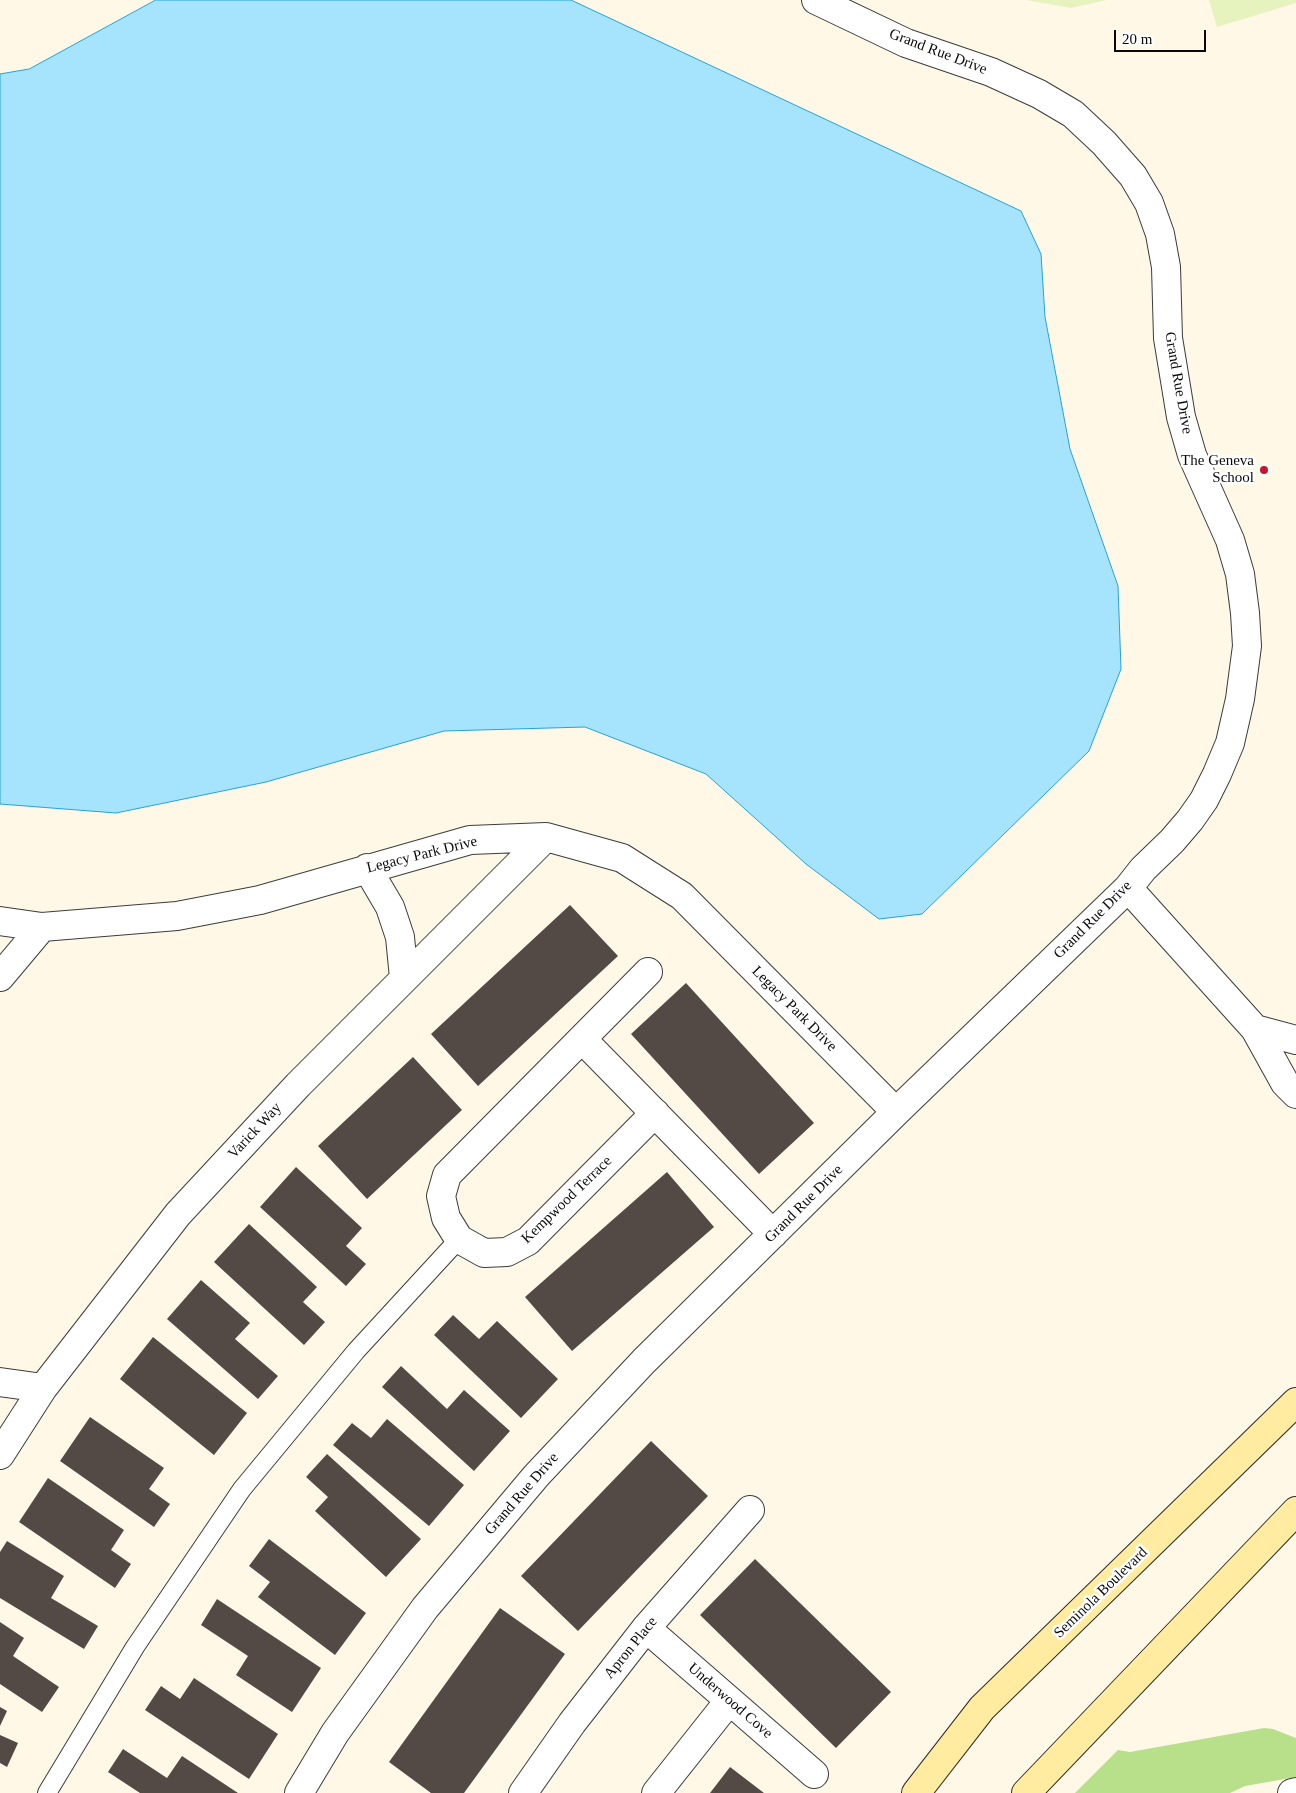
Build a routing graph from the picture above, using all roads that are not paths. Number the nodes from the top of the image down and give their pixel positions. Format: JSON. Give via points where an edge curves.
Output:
{"nodes":[{"id":1,"x":816,"y":0,"type":"edge"},
{"id":2,"x":546,"y":837,"type":"junction"},
{"id":3,"x":367,"y":868,"type":"junction"},
{"id":4,"x":1128,"y":888,"type":"junction"},
{"id":5,"x":0,"y":921,"type":"edge"},
{"id":6,"x":42,"y":927,"type":"junction"},
{"id":7,"x":648,"y":972,"type":"dead end"},
{"id":8,"x":0,"y":976,"type":"edge"},
{"id":9,"x":404,"y":978,"type":"junction"},
{"id":10,"x":1255,"y":1029,"type":"junction"},
{"id":11,"x":582,"y":1039,"type":"junction"},
{"id":12,"x":1296,"y":1040,"type":"edge"},
{"id":13,"x":1296,"y":1094,"type":"edge"},
{"id":14,"x":896,"y":1112,"type":"junction"},
{"id":15,"x":654,"y":1113,"type":"junction"},
{"id":16,"x":773,"y":1234,"type":"junction"},
{"id":17,"x":459,"y":1240,"type":"junction"},
{"id":18,"x":0,"y":1382,"type":"edge"},
{"id":19,"x":43,"y":1388,"type":"junction"},
{"id":20,"x":1296,"y":1402,"type":"edge"},
{"id":21,"x":0,"y":1455,"type":"edge"},
{"id":22,"x":750,"y":1510,"type":"dead end"},
{"id":23,"x":1296,"y":1511,"type":"edge"},
{"id":24,"x":646,"y":1628,"type":"junction"},
{"id":25,"x":729,"y":1700,"type":"junction"},
{"id":26,"x":814,"y":1774,"type":"dead end"},
{"id":27,"x":1296,"y":1792,"type":"edge"},
{"id":28,"x":47,"y":1793,"type":"edge"},
{"id":29,"x":300,"y":1793,"type":"edge"},
{"id":30,"x":523,"y":1793,"type":"edge"},
{"id":31,"x":656,"y":1793,"type":"edge"},
{"id":32,"x":916,"y":1793,"type":"edge"},
{"id":33,"x":1026,"y":1793,"type":"edge"},
{"id":34,"x":1292,"y":1793,"type":"edge"}],
"edges":[{"from":1,"to":4,"type":"street","name":"Grand Rue Drive","via":[[906,43],[990,72],[1073,114],[1133,176],[1149,203],[1160,234],[1166,266],[1168,338],[1182,417],[1192,455],[1230,540],[1240,574],[1247,646],[1230,743],[1217,774],[1190,820]]},
{"from":2,"to":3,"type":"street","name":"Legacy Park Drive","via":[[470,840]]},
{"from":2,"to":9,"type":"street","name":"Varick Way"},
{"from":2,"to":14,"type":"street","name":"Legacy Park Drive","via":[[622,858],[682,896]]},
{"from":3,"to":6,"type":"street","name":"Legacy Park Drive","via":[[260,900],[177,916]]},
{"from":3,"to":9,"type":"street","via":[[390,907],[400,937]]},
{"from":4,"to":10,"type":"street"},
{"from":4,"to":14,"type":"street","name":"Grand Rue Drive"},
{"from":5,"to":6,"type":"street","name":"Legacy Park Drive"},
{"from":6,"to":8,"type":"street"},
{"from":7,"to":11,"type":"street"},
{"from":9,"to":19,"type":"street","name":"Varick Way","via":[[298,1085],[178,1214]]},
{"from":10,"to":12,"type":"street"},
{"from":10,"to":13,"type":"street","via":[[1285,1083]]},
{"from":11,"to":15,"type":"street"},
{"from":11,"to":17,"type":"street","via":[[447,1175],[440,1196],[446,1218]]},
{"from":14,"to":16,"type":"street","name":"Grand Rue Drive"},
{"from":15,"to":16,"type":"street"},
{"from":15,"to":17,"type":"street","name":"Kempwood Terrace","via":[[528,1241],[507,1252],[484,1253]]},
{"from":16,"to":29,"type":"street","name":"Grand Rue Drive","via":[[637,1368],[536,1476],[424,1608],[334,1733]]},
{"from":17,"to":28,"type":"lane","via":[[356,1351],[242,1489],[135,1647]]},
{"from":18,"to":19,"type":"street"},
{"from":19,"to":21,"type":"street","name":"Varick Way"},
{"from":20,"to":32,"type":"main road","name":"Seminola Boulevard","via":[[982,1708]]},
{"from":22,"to":24,"type":"street","name":"Apron Place"},
{"from":23,"to":33,"type":"main road"},
{"from":24,"to":25,"type":"street","name":"Underwood Cove"},
{"from":24,"to":30,"type":"street","name":"Apron Place","via":[[572,1723]]},
{"from":25,"to":26,"type":"street","name":"Underwood Cove"},
{"from":25,"to":31,"type":"street"},
{"from":27,"to":34,"type":"street"}]}
